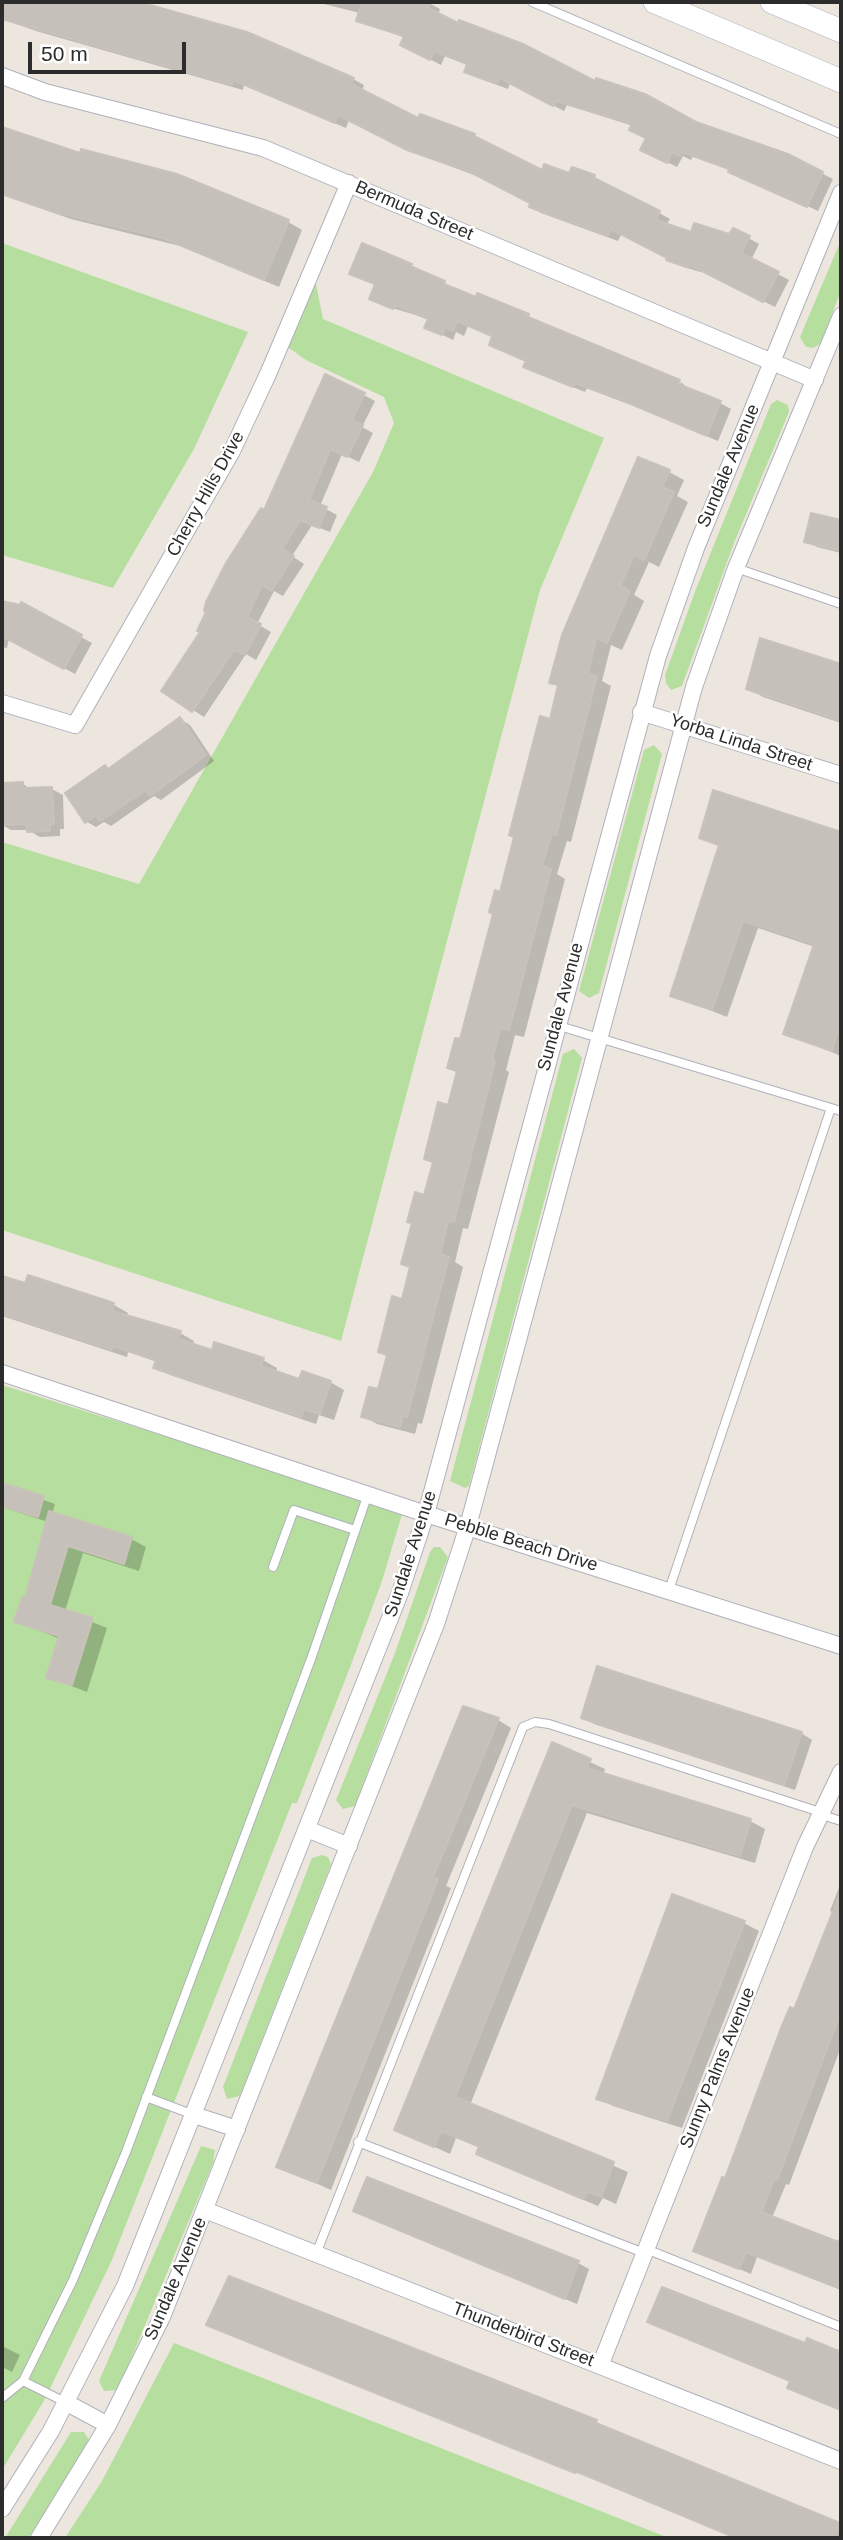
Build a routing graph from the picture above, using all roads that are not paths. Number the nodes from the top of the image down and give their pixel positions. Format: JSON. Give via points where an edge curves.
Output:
{"nodes":[{"id":1,"x":532,"y":2,"type":"edge"},
{"id":2,"x":655,"y":2,"type":"edge"},
{"id":3,"x":772,"y":2,"type":"edge"},
{"id":4,"x":841,"y":31,"type":"edge"},
{"id":5,"x":2,"y":76,"type":"edge"},
{"id":6,"x":841,"y":81,"type":"edge"},
{"id":7,"x":841,"y":135,"type":"edge"},
{"id":8,"x":349,"y":183,"type":"junction"},
{"id":9,"x":841,"y":193,"type":"edge"},
{"id":10,"x":841,"y":316,"type":"edge"},
{"id":11,"x":773,"y":362,"type":"junction"},
{"id":12,"x":815,"y":380,"type":"junction"},
{"id":13,"x":736,"y":568,"type":"junction"},
{"id":14,"x":841,"y":604,"type":"edge"},
{"id":15,"x":2,"y":703,"type":"edge"},
{"id":16,"x":641,"y":712,"type":"junction"},
{"id":17,"x":683,"y":723,"type":"junction"},
{"id":18,"x":841,"y":775,"type":"edge"},
{"id":19,"x":556,"y":1025,"type":"junction"},
{"id":20,"x":598,"y":1037,"type":"junction"},
{"id":21,"x":831,"y":1108,"type":"junction"},
{"id":22,"x":841,"y":1111,"type":"edge"},
{"id":23,"x":2,"y":1373,"type":"edge"},
{"id":24,"x":368,"y":1494,"type":"junction"},
{"id":25,"x":426,"y":1514,"type":"junction"},
{"id":26,"x":468,"y":1526,"type":"junction"},
{"id":27,"x":355,"y":1530,"type":"junction"},
{"id":28,"x":273,"y":1567,"type":"dead end"},
{"id":29,"x":669,"y":1590,"type":"junction"},
{"id":30,"x":841,"y":1646,"type":"edge"},
{"id":31,"x":841,"y":1772,"type":"edge"},
{"id":32,"x":820,"y":1813,"type":"junction"},
{"id":33,"x":841,"y":1821,"type":"edge"},
{"id":34,"x":307,"y":1829,"type":"junction"},
{"id":35,"x":349,"y":1846,"type":"junction"},
{"id":36,"x":146,"y":2097,"type":"junction"},
{"id":37,"x":194,"y":2115,"type":"junction"},
{"id":38,"x":237,"y":2129,"type":"junction"},
{"id":39,"x":358,"y":2142,"type":"junction"},
{"id":40,"x":205,"y":2210,"type":"junction"},
{"id":41,"x":645,"y":2251,"type":"junction"},
{"id":42,"x":316,"y":2254,"type":"junction"},
{"id":43,"x":841,"y":2327,"type":"edge"},
{"id":44,"x":600,"y":2366,"type":"junction"},
{"id":45,"x":23,"y":2381,"type":"junction"},
{"id":46,"x":2,"y":2398,"type":"edge"},
{"id":47,"x":66,"y":2403,"type":"junction"},
{"id":48,"x":108,"y":2424,"type":"junction"},
{"id":49,"x":841,"y":2461,"type":"edge"},
{"id":50,"x":2,"y":2509,"type":"edge"},
{"id":51,"x":39,"y":2538,"type":"edge"}],
"edges":[{"from":1,"to":7,"type":"lane"},
{"from":2,"to":6,"type":"main road"},
{"from":3,"to":4,"type":"main road"},
{"from":5,"to":8,"type":"street","name":"Bermuda Street","via":[[45,92],[263,148]]},
{"from":8,"to":11,"type":"street","name":"Bermuda Street"},
{"from":8,"to":15,"type":"street","name":"Cherry Hills Drive","via":[[232,451],[75,724]]},
{"from":9,"to":11,"type":"street","name":"Sundale Avenue"},
{"from":10,"to":12,"type":"street","name":"Sundale Avenue"},
{"from":11,"to":12,"type":"street","name":"Bermuda Street"},
{"from":11,"to":16,"type":"street","name":"Sundale Avenue","via":[[695,548]]},
{"from":12,"to":13,"type":"street","name":"Sundale Avenue"},
{"from":13,"to":14,"type":"lane"},
{"from":13,"to":17,"type":"street","name":"Sundale Avenue"},
{"from":16,"to":17,"type":"street","name":"Yorba Linda Street"},
{"from":16,"to":19,"type":"street","name":"Sundale Avenue"},
{"from":17,"to":18,"type":"street","name":"Yorba Linda Street"},
{"from":17,"to":20,"type":"street","name":"Sundale Avenue"},
{"from":19,"to":20,"type":"lane"},
{"from":19,"to":25,"type":"street","name":"Sundale Avenue"},
{"from":20,"to":21,"type":"lane"},
{"from":20,"to":26,"type":"street","name":"Sundale Avenue"},
{"from":21,"to":22,"type":"lane"},
{"from":21,"to":29,"type":"lane"},
{"from":23,"to":24,"type":"street","name":"Pebble Beach Drive"},
{"from":24,"to":25,"type":"street","name":"Pebble Beach Drive"},
{"from":24,"to":27,"type":"lane"},
{"from":25,"to":26,"type":"street","name":"Pebble Beach Drive"},
{"from":25,"to":34,"type":"street","name":"Sundale Avenue","via":[[400,1593]]},
{"from":26,"to":29,"type":"street","name":"Pebble Beach Drive"},
{"from":26,"to":35,"type":"street","name":"Sundale Avenue","via":[[436,1624]]},
{"from":27,"to":28,"type":"lane","via":[[294,1510]]},
{"from":27,"to":36,"type":"lane"},
{"from":29,"to":30,"type":"street","name":"Pebble Beach Drive"},
{"from":31,"to":32,"type":"street","name":"Sunny Palms Avenue"},
{"from":32,"to":33,"type":"lane"},
{"from":32,"to":39,"type":"lane","via":[[549,1724],[535,1722],[523,1727]]},
{"from":32,"to":41,"type":"street","name":"Sunny Palms Avenue"},
{"from":34,"to":35,"type":"street"},
{"from":34,"to":37,"type":"street","name":"Sundale Avenue"},
{"from":35,"to":38,"type":"street","name":"Sundale Avenue"},
{"from":36,"to":37,"type":"lane"},
{"from":36,"to":45,"type":"lane","via":[[91,2240]]},
{"from":37,"to":38,"type":"street"},
{"from":37,"to":47,"type":"street","name":"Sundale Avenue","via":[[125,2286]]},
{"from":38,"to":40,"type":"street","name":"Sundale Avenue"},
{"from":39,"to":41,"type":"lane"},
{"from":39,"to":42,"type":"lane"},
{"from":40,"to":42,"type":"street","name":"Thunderbird Street"},
{"from":40,"to":48,"type":"street","name":"Sundale Avenue","via":[[162,2317]]},
{"from":41,"to":43,"type":"lane"},
{"from":41,"to":44,"type":"street","name":"Sunny Palms Avenue"},
{"from":42,"to":44,"type":"street","name":"Thunderbird Street"},
{"from":44,"to":49,"type":"street","name":"Thunderbird Street"},
{"from":45,"to":46,"type":"lane"},
{"from":45,"to":47,"type":"lane"},
{"from":47,"to":48,"type":"street"},
{"from":47,"to":50,"type":"street","name":"Sundale Avenue"},
{"from":48,"to":51,"type":"street","name":"Sundale Avenue"}]}
